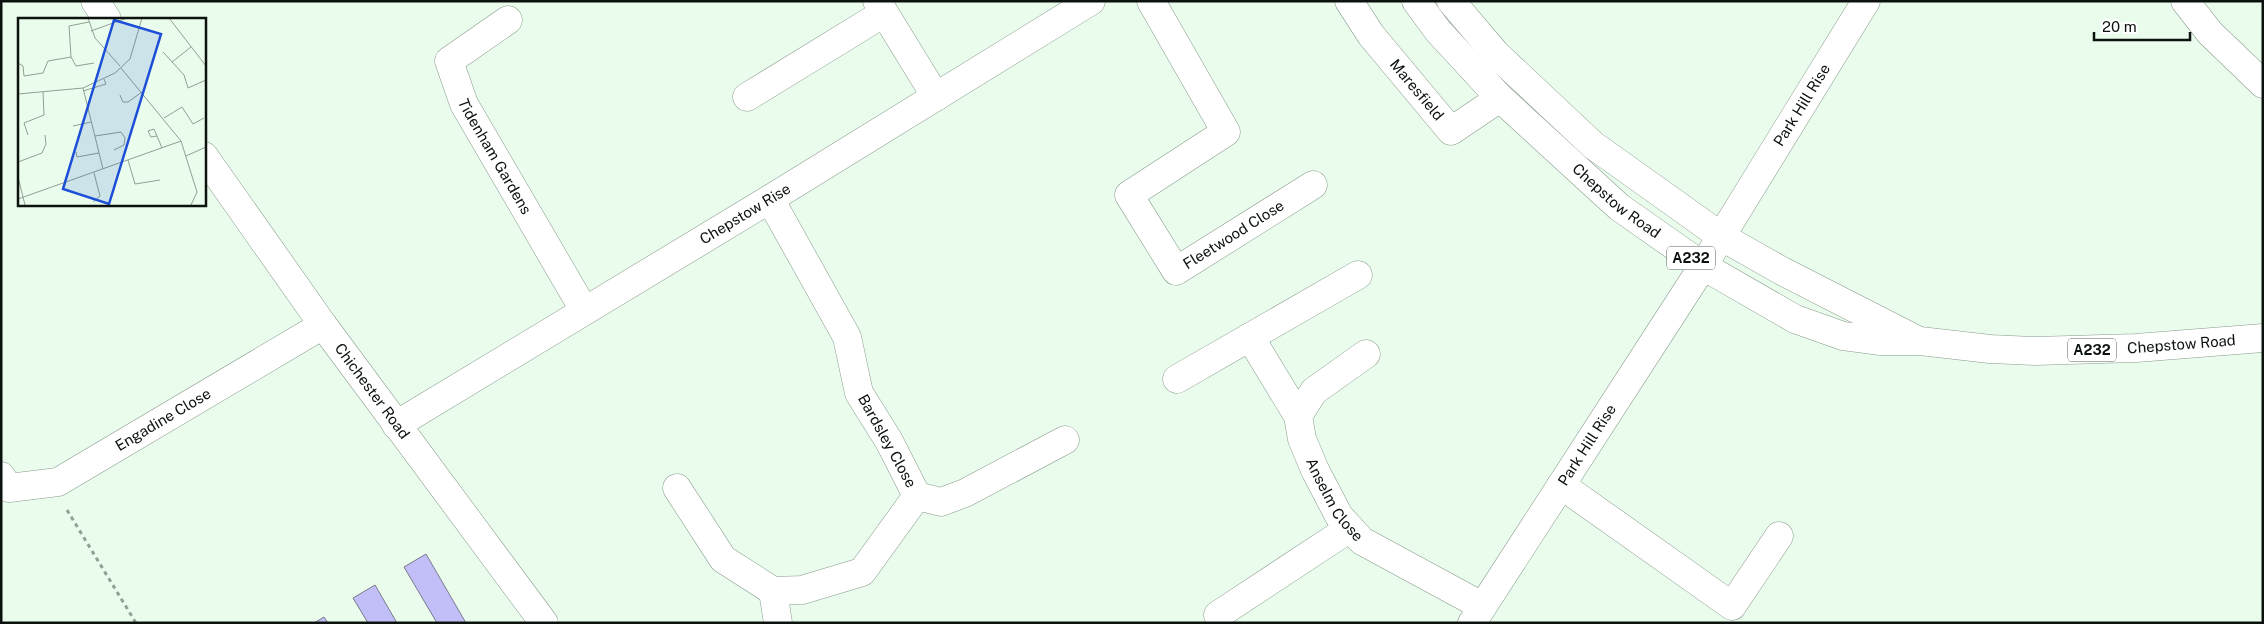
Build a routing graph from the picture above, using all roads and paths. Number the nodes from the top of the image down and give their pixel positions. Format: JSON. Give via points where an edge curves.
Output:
{"nodes":[{"id":1,"x":95,"y":1,"type":"edge"},
{"id":2,"x":1091,"y":1,"type":"edge"},
{"id":3,"x":1151,"y":1,"type":"edge"},
{"id":4,"x":1349,"y":1,"type":"edge"},
{"id":5,"x":1416,"y":1,"type":"edge"},
{"id":6,"x":1451,"y":1,"type":"edge"},
{"id":7,"x":1866,"y":1,"type":"edge"},
{"id":8,"x":2185,"y":1,"type":"edge"},
{"id":9,"x":881,"y":7,"type":"edge"},
{"id":10,"x":106,"y":18,"type":"edge"},
{"id":11,"x":508,"y":20,"type":"dead end"},
{"id":12,"x":2263,"y":84,"type":"edge"},
{"id":13,"x":747,"y":97,"type":"dead end"},
{"id":14,"x":936,"y":97,"type":"junction"},
{"id":15,"x":1500,"y":98,"type":"junction"},
{"id":16,"x":205,"y":157,"type":"edge"},
{"id":17,"x":1313,"y":185,"type":"dead end"},
{"id":18,"x":770,"y":198,"type":"junction"},
{"id":19,"x":1722,"y":237,"type":"junction"},
{"id":20,"x":1703,"y":266,"type":"junction"},
{"id":21,"x":1358,"y":275,"type":"dead end"},
{"id":22,"x":584,"y":310,"type":"junction"},
{"id":23,"x":323,"y":325,"type":"junction"},
{"id":24,"x":1250,"y":337,"type":"junction"},
{"id":25,"x":2263,"y":338,"type":"edge"},
{"id":26,"x":1920,"y":342,"type":"junction"},
{"id":27,"x":1366,"y":354,"type":"dead end"},
{"id":28,"x":1177,"y":379,"type":"dead end"},
{"id":29,"x":1298,"y":416,"type":"junction"},
{"id":30,"x":396,"y":425,"type":"junction"},
{"id":31,"x":1065,"y":440,"type":"dead end"},
{"id":32,"x":1,"y":476,"type":"edge"},
{"id":33,"x":66,"y":476,"type":"junction"},
{"id":34,"x":1561,"y":485,"type":"junction"},
{"id":35,"x":677,"y":488,"type":"dead end"},
{"id":36,"x":917,"y":496,"type":"junction"},
{"id":37,"x":1350,"y":528,"type":"junction"},
{"id":38,"x":1779,"y":536,"type":"dead end"},
{"id":39,"x":773,"y":591,"type":"junction"},
{"id":40,"x":1477,"y":614,"type":"edge"},
{"id":41,"x":1218,"y":615,"type":"dead end"},
{"id":42,"x":136,"y":623,"type":"edge"},
{"id":43,"x":544,"y":623,"type":"edge"},
{"id":44,"x":778,"y":623,"type":"edge"}],
"edges":[{"from":1,"to":10,"type":"main road"},
{"from":2,"to":14,"type":"main road","name":"Chepstow Rise"},
{"from":3,"to":17,"type":"main road","name":"Fleetwood Close","via":[[1226,132],[1130,195],[1176,272]]},
{"from":4,"to":15,"type":"main road","name":"Maresfield","via":[[1370,35],[1451,131]]},
{"from":5,"to":15,"type":"main road","name":"Chepstow Road","number":"A232","via":[[1438,31]]},
{"from":6,"to":19,"type":"main road","name":"Chepstow Road","number":"A232","via":[[1496,54],[1593,145]]},
{"from":7,"to":19,"type":"main road","name":"Park Hill Rise"},
{"from":8,"to":12,"type":"main road","via":[[2210,33]]},
{"from":9,"to":13,"type":"main road"},
{"from":9,"to":14,"type":"main road"},
{"from":11,"to":22,"type":"main road","name":"Tidenham Gardens","via":[[450,61],[464,104]]},
{"from":14,"to":18,"type":"main road","name":"Chepstow Rise"},
{"from":15,"to":20,"type":"main road","name":"Chepstow Road","number":"A232","via":[[1619,207]]},
{"from":16,"to":23,"type":"main road","name":"Chichester Road"},
{"from":18,"to":22,"type":"main road","name":"Chepstow Rise"},
{"from":18,"to":36,"type":"main road","name":"Bardsley Close","via":[[847,337],[859,393],[889,441]]},
{"from":19,"to":20,"type":"main road","name":"Park Hill Rise"},
{"from":19,"to":26,"type":"main road","name":"Chepstow Road","number":"A232","via":[[1782,272]]},
{"from":20,"to":26,"type":"main road","name":"Chepstow Road","number":"A232","via":[[1795,320],[1843,336]]},
{"from":20,"to":34,"type":"main road","name":"Park Hill Rise"},
{"from":21,"to":24,"type":"main road"},
{"from":22,"to":30,"type":"main road","name":"Chepstow Rise"},
{"from":23,"to":30,"type":"main road","name":"Chichester Road"},
{"from":23,"to":33,"type":"main road","name":"Engadine Close"},
{"from":24,"to":28,"type":"main road"},
{"from":24,"to":29,"type":"main road"},
{"from":25,"to":26,"type":"main road","name":"Chepstow Road","number":"A232","via":[[2078,351],[1990,349]]},
{"from":27,"to":29,"type":"main road","via":[[1314,391]]},
{"from":29,"to":37,"type":"main road","name":"Anselm Close","via":[[1302,439],[1315,470],[1339,516]]},
{"from":30,"to":43,"type":"main road","name":"Chichester Road"},
{"from":31,"to":36,"type":"main road","via":[[965,493],[941,502]]},
{"from":32,"to":33,"type":"main road","name":"Engadine Close","via":[[9,488],[58,482]]},
{"from":33,"to":42,"type":"path","via":[[59,497]]},
{"from":34,"to":38,"type":"main road","via":[[1732,606]]},
{"from":34,"to":40,"type":"main road","name":"Park Hill Rise"},
{"from":35,"to":39,"type":"main road","via":[[723,559]]},
{"from":36,"to":39,"type":"main road","name":"Bardsley Close","via":[[862,572],[802,590]]},
{"from":37,"to":40,"type":"main road","name":"Anselm Close","via":[[1362,540]]},
{"from":37,"to":41,"type":"main road"},
{"from":39,"to":44,"type":"main road"}]}
